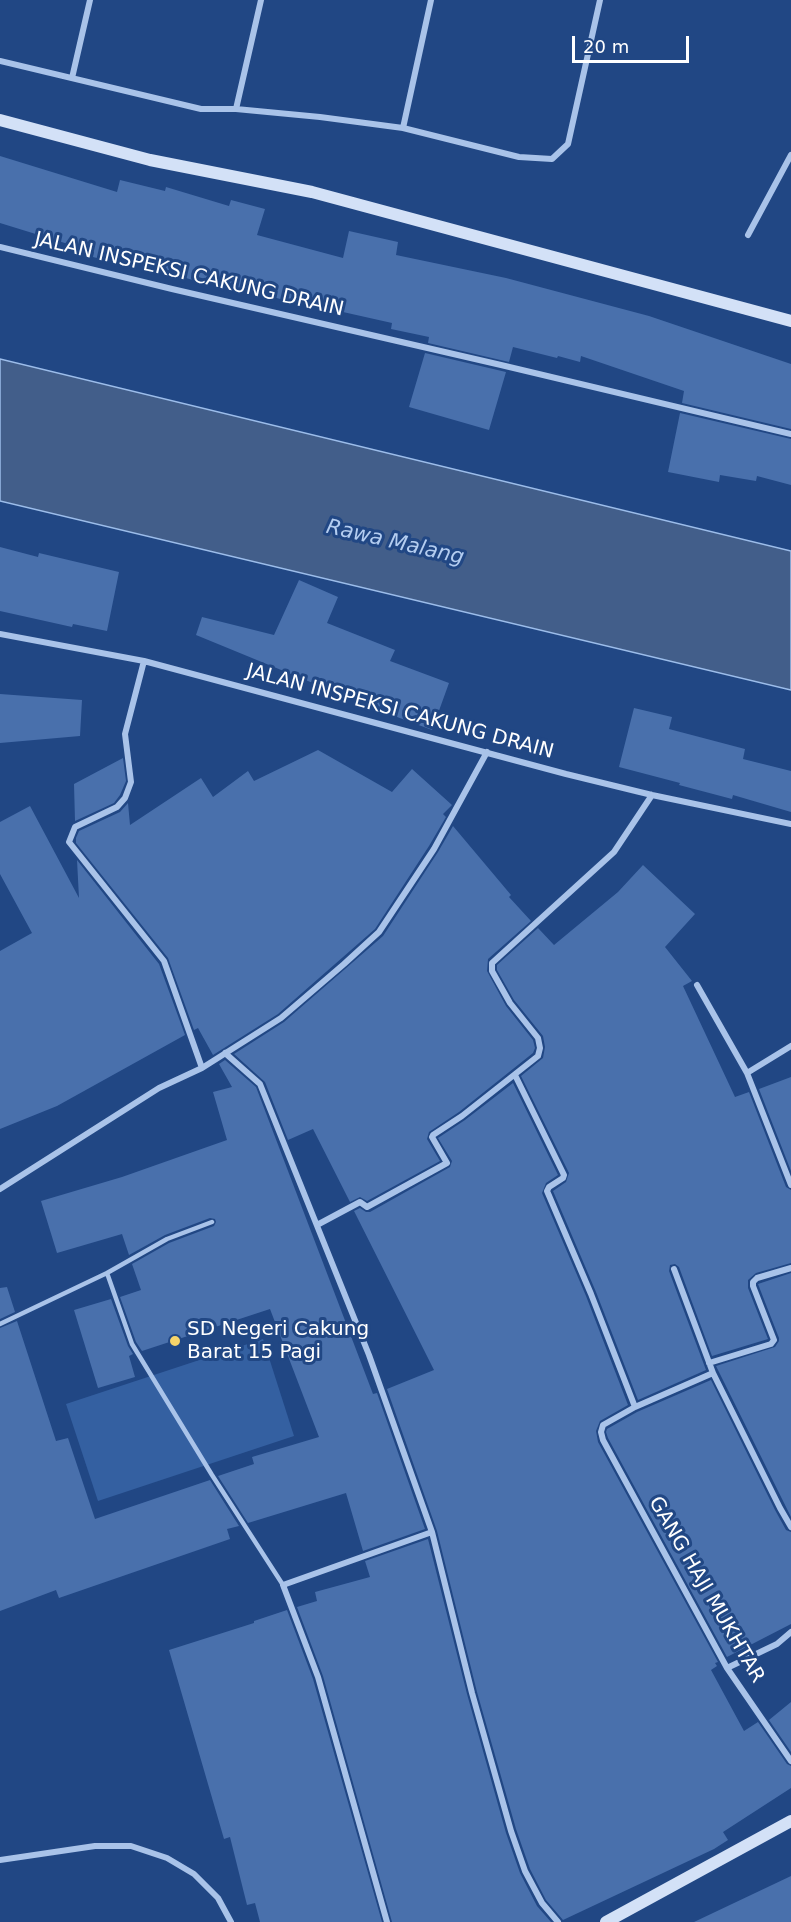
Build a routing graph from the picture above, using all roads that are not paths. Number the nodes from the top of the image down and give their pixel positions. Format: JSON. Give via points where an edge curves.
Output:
{"nodes":[{"id":1,"x":90,"y":0,"type":"edge"},
{"id":2,"x":261,"y":0,"type":"edge"},
{"id":3,"x":431,"y":0,"type":"edge"},
{"id":4,"x":600,"y":0,"type":"edge"},
{"id":5,"x":0,"y":61,"type":"edge"},
{"id":6,"x":72,"y":78,"type":"junction"},
{"id":7,"x":236,"y":109,"type":"junction"},
{"id":8,"x":0,"y":120,"type":"edge"},
{"id":9,"x":403,"y":128,"type":"junction"},
{"id":10,"x":791,"y":155,"type":"edge"},
{"id":11,"x":748,"y":235,"type":"dead end"},
{"id":12,"x":0,"y":247,"type":"edge"},
{"id":13,"x":791,"y":321,"type":"edge"},
{"id":14,"x":791,"y":435,"type":"edge"},
{"id":15,"x":0,"y":634,"type":"edge"},
{"id":16,"x":144,"y":661,"type":"junction"},
{"id":17,"x":487,"y":753,"type":"junction"},
{"id":18,"x":652,"y":795,"type":"junction"},
{"id":19,"x":791,"y":824,"type":"edge"},
{"id":20,"x":697,"y":985,"type":"dead end"},
{"id":21,"x":791,"y":1046,"type":"edge"},
{"id":22,"x":225,"y":1053,"type":"junction"},
{"id":23,"x":202,"y":1068,"type":"junction"},
{"id":24,"x":747,"y":1073,"type":"junction"},
{"id":25,"x":515,"y":1075,"type":"junction"},
{"id":26,"x":791,"y":1185,"type":"edge"},
{"id":27,"x":0,"y":1189,"type":"edge"},
{"id":28,"x":212,"y":1222,"type":"dead end"},
{"id":29,"x":317,"y":1225,"type":"junction"},
{"id":30,"x":791,"y":1268,"type":"edge"},
{"id":31,"x":674,"y":1269,"type":"dead end"},
{"id":32,"x":107,"y":1274,"type":"junction"},
{"id":33,"x":0,"y":1324,"type":"edge"},
{"id":34,"x":710,"y":1363,"type":"junction"},
{"id":35,"x":713,"y":1373,"type":"junction"},
{"id":36,"x":635,"y":1407,"type":"junction"},
{"id":37,"x":791,"y":1527,"type":"edge"},
{"id":38,"x":432,"y":1532,"type":"junction"},
{"id":39,"x":283,"y":1585,"type":"junction"},
{"id":40,"x":791,"y":1632,"type":"edge"},
{"id":41,"x":727,"y":1668,"type":"junction"},
{"id":42,"x":791,"y":1761,"type":"edge"},
{"id":43,"x":791,"y":1821,"type":"edge"},
{"id":44,"x":0,"y":1860,"type":"edge"},
{"id":45,"x":231,"y":1922,"type":"edge"},
{"id":46,"x":387,"y":1922,"type":"edge"},
{"id":47,"x":558,"y":1922,"type":"edge"},
{"id":48,"x":606,"y":1922,"type":"edge"}],
"edges":[{"from":1,"to":6,"type":"street"},
{"from":2,"to":7,"type":"street"},
{"from":3,"to":9,"type":"street"},
{"from":4,"to":9,"type":"street","via":[[568,144],[552,159],[519,157]]},
{"from":5,"to":6,"type":"street"},
{"from":6,"to":7,"type":"street","via":[[201,109]]},
{"from":7,"to":9,"type":"street"},
{"from":8,"to":13,"type":"street","via":[[150,160],[312,192]]},
{"from":10,"to":11,"type":"street"},
{"from":12,"to":14,"type":"street","name":"JALAN INSPEKSI CAKUNG DRAIN"},
{"from":15,"to":16,"type":"street","name":"JALAN INSPEKSI CAKUNG DRAIN"},
{"from":16,"to":17,"type":"street","name":"JALAN INSPEKSI CAKUNG DRAIN"},
{"from":16,"to":23,"type":"street","via":[[125,734],[131,782],[125,798],[117,807],[75,827],[69,842],[164,961]]},
{"from":17,"to":18,"type":"street","name":"JALAN INSPEKSI CAKUNG DRAIN"},
{"from":17,"to":22,"type":"street","via":[[434,849],[379,932],[281,1018]]},
{"from":18,"to":19,"type":"street","name":"JALAN INSPEKSI CAKUNG DRAIN"},
{"from":18,"to":25,"type":"street","via":[[614,852],[492,963],[492,971],[510,1003],[538,1038],[538,1056]]},
{"from":20,"to":24,"type":"street"},
{"from":21,"to":24,"type":"street"},
{"from":22,"to":23,"type":"street"},
{"from":22,"to":29,"type":"street","via":[[260,1084]]},
{"from":23,"to":27,"type":"street","via":[[159,1088]]},
{"from":24,"to":26,"type":"street"},
{"from":25,"to":29,"type":"street","via":[[433,1135],[447,1163],[367,1207],[360,1202]]},
{"from":25,"to":36,"type":"street","via":[[564,1175],[547,1191]]},
{"from":28,"to":32,"type":"lane","via":[[167,1239]]},
{"from":29,"to":38,"type":"street","via":[[369,1355]]},
{"from":30,"to":34,"type":"street","via":[[753,1282],[774,1340],[771,1344]]},
{"from":31,"to":34,"type":"street"},
{"from":32,"to":33,"type":"lane"},
{"from":32,"to":39,"type":"lane","via":[[132,1344]]},
{"from":34,"to":35,"type":"street"},
{"from":35,"to":36,"type":"street"},
{"from":35,"to":37,"type":"street"},
{"from":36,"to":41,"type":"street","name":"GANG HAJI MUKHTAR","via":[[603,1425],[603,1440]]},
{"from":38,"to":39,"type":"street"},
{"from":38,"to":47,"type":"street","via":[[511,1831],[525,1871],[542,1903]]},
{"from":39,"to":46,"type":"street","via":[[318,1677]]},
{"from":40,"to":41,"type":"street","via":[[777,1644]]},
{"from":41,"to":42,"type":"street","name":"GANG HAJI MUKHTAR"},
{"from":43,"to":48,"type":"street"},
{"from":44,"to":45,"type":"street","via":[[95,1846],[131,1846],[167,1858],[194,1874],[218,1898]]}]}
